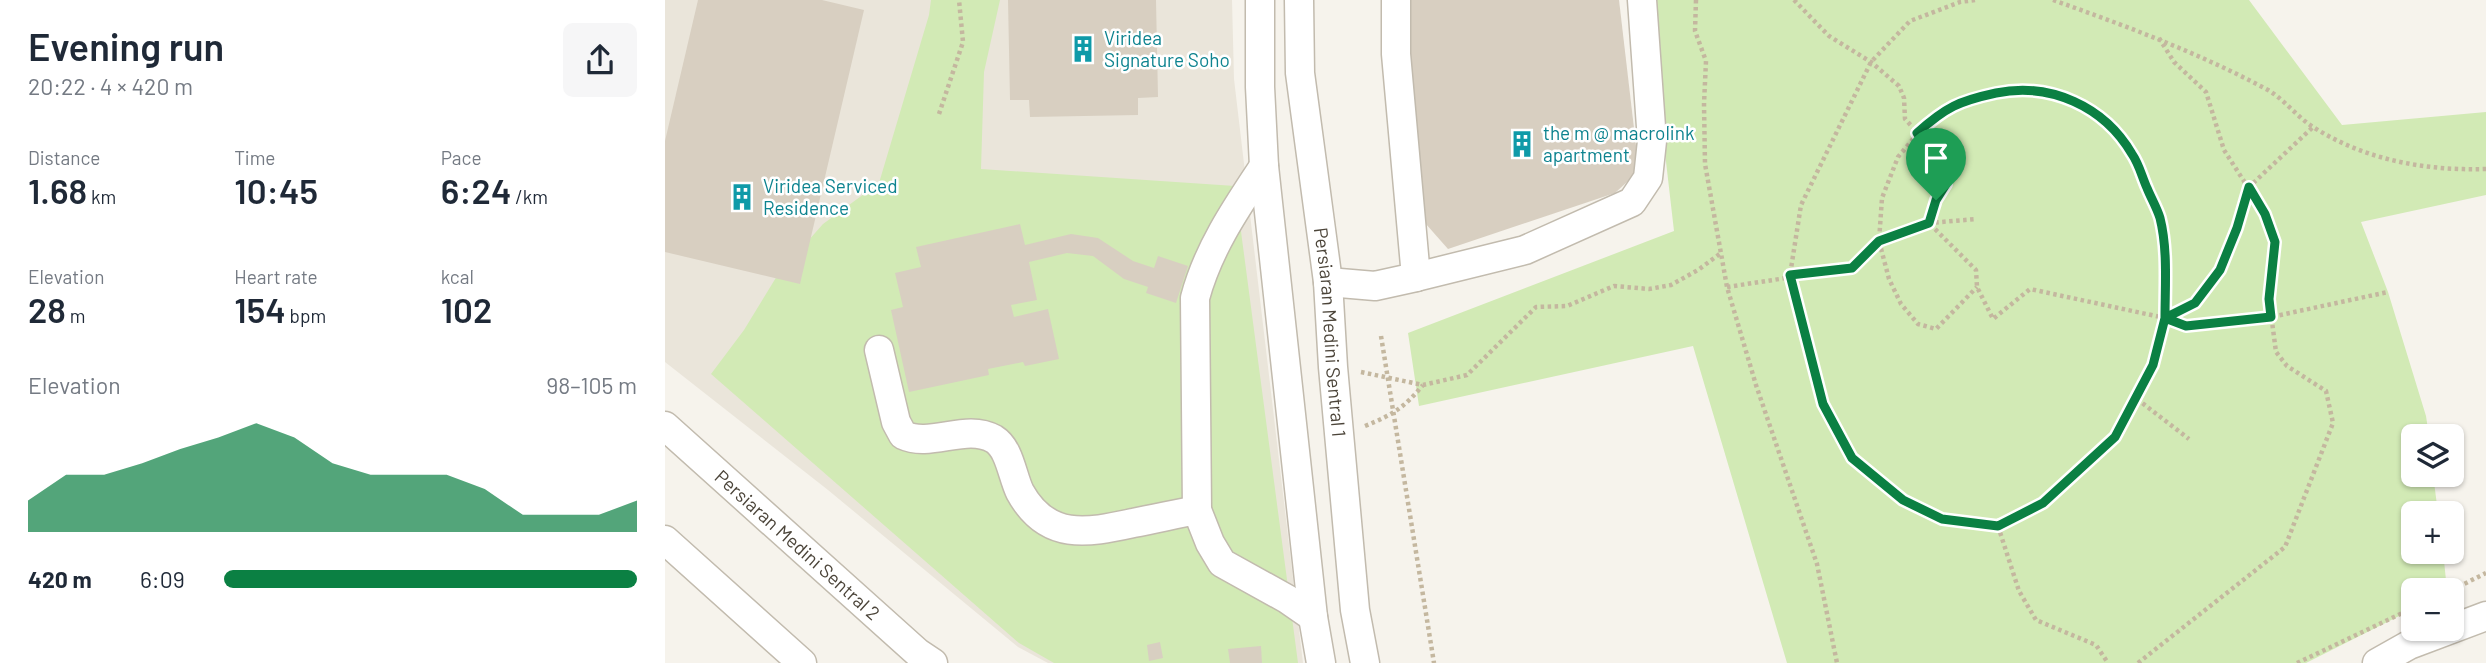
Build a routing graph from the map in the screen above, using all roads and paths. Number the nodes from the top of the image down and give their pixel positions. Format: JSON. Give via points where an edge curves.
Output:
{"nodes":[{"id":1,"x":960,"y":0,"type":"edge"},
{"id":2,"x":1260,"y":0,"type":"edge"},
{"id":3,"x":1299,"y":0,"type":"edge"},
{"id":4,"x":1396,"y":0,"type":"edge"},
{"id":5,"x":1642,"y":0,"type":"edge"},
{"id":6,"x":1696,"y":0,"type":"edge"},
{"id":7,"x":1794,"y":0,"type":"edge"},
{"id":8,"x":1975,"y":0,"type":"edge"},
{"id":9,"x":2053,"y":0,"type":"edge"},
{"id":10,"x":2159,"y":38,"type":"junction"},
{"id":11,"x":1871,"y":62,"type":"junction"},
{"id":12,"x":939,"y":114,"type":"dead end"},
{"id":13,"x":2313,"y":127,"type":"junction"},
{"id":14,"x":1917,"y":133,"type":"junction"},
{"id":15,"x":1264,"y":166,"type":"junction"},
{"id":16,"x":2486,"y":169,"type":"edge"},
{"id":17,"x":2249,"y":187,"type":"junction"},
{"id":18,"x":1977,"y":219,"type":"dead end"},
{"id":19,"x":1929,"y":223,"type":"junction"},
{"id":20,"x":1879,"y":241,"type":"junction"},
{"id":21,"x":1721,"y":253,"type":"junction"},
{"id":22,"x":1790,"y":275,"type":"junction"},
{"id":23,"x":1416,"y":277,"type":"junction"},
{"id":24,"x":1328,"y":282,"type":"junction"},
{"id":25,"x":1727,"y":287,"type":"junction"},
{"id":26,"x":1977,"y":287,"type":"junction"},
{"id":27,"x":2388,"y":292,"type":"dead end"},
{"id":28,"x":2271,"y":317,"type":"junction"},
{"id":29,"x":2165,"y":318,"type":"junction"},
{"id":30,"x":1381,"y":336,"type":"dead end"},
{"id":31,"x":879,"y":350,"type":"dead end"},
{"id":32,"x":1333,"y":367,"type":"junction"},
{"id":33,"x":1387,"y":377,"type":"junction"},
{"id":34,"x":1423,"y":385,"type":"junction"},
{"id":35,"x":2137,"y":399,"type":"junction"},
{"id":36,"x":1394,"y":414,"type":"junction"},
{"id":37,"x":665,"y":426,"type":"edge"},
{"id":38,"x":1340,"y":436,"type":"junction"},
{"id":39,"x":2189,"y":439,"type":"dead end"},
{"id":40,"x":1197,"y":510,"type":"junction"},
{"id":41,"x":1998,"y":526,"type":"junction"},
{"id":42,"x":665,"y":540,"type":"edge"},
{"id":43,"x":2486,"y":573,"type":"edge"},
{"id":44,"x":2464,"y":584,"type":"edge"},
{"id":45,"x":2401,"y":614,"type":"edge"},
{"id":46,"x":2486,"y":616,"type":"edge"},
{"id":47,"x":1313,"y":617,"type":"junction"},
{"id":48,"x":802,"y":663,"type":"edge"},
{"id":49,"x":933,"y":663,"type":"edge"},
{"id":50,"x":1321,"y":663,"type":"edge"},
{"id":51,"x":1365,"y":663,"type":"edge"},
{"id":52,"x":1434,"y":663,"type":"edge"},
{"id":53,"x":1837,"y":663,"type":"edge"},
{"id":54,"x":2108,"y":663,"type":"edge"},
{"id":55,"x":2138,"y":663,"type":"edge"},
{"id":56,"x":2297,"y":663,"type":"edge"},
{"id":57,"x":2377,"y":663,"type":"edge"}],
"edges":[{"from":1,"to":12,"type":"path","via":[[963,42]]},
{"from":2,"to":15,"type":"street"},
{"from":3,"to":24,"type":"street","name":"Persiaran Medini Sentral 1","via":[[1300,73]]},
{"from":4,"to":23,"type":"street","via":[[1396,54]]},
{"from":5,"to":23,"type":"street","via":[[1652,141],[1648,178],[1632,202],[1525,250]]},
{"from":6,"to":21,"type":"path","via":[[1695,30],[1706,61],[1705,164]]},
{"from":7,"to":11,"type":"path","via":[[1829,36]]},
{"from":8,"to":11,"type":"path","via":[[1910,21]]},
{"from":9,"to":10,"type":"path"},
{"from":10,"to":13,"type":"path","via":[[2271,92]]},
{"from":10,"to":17,"type":"path","via":[[2174,62],[2206,92],[2224,150]]},
{"from":11,"to":14,"type":"path","via":[[1899,86],[1905,119]]},
{"from":11,"to":22,"type":"path","via":[[1801,205]]},
{"from":13,"to":16,"type":"path","via":[[2369,154],[2414,166]]},
{"from":13,"to":17,"type":"path"},
{"from":14,"to":19,"type":"path","via":[[1945,173],[1946,184]]},
{"from":14,"to":20,"type":"path","via":[[1898,157],[1882,198]]},
{"from":14,"to":29,"type":"path","via":[[1940,112],[1966,99],[2013,90],[2053,92],[2092,110],[2132,154],[2159,217],[2165,251]]},
{"from":15,"to":40,"type":"street","via":[[1213,248],[1195,298]]},
{"from":15,"to":47,"type":"street"},
{"from":17,"to":28,"type":"path","via":[[2275,242]]},
{"from":17,"to":29,"type":"path","via":[[2220,270],[2195,303]]},
{"from":18,"to":19,"type":"path"},
{"from":19,"to":20,"type":"path"},
{"from":19,"to":26,"type":"path","via":[[1976,270]]},
{"from":20,"to":22,"type":"path","via":[[1852,268]]},
{"from":20,"to":26,"type":"path","via":[[1889,279],[1918,324],[1936,329]]},
{"from":21,"to":25,"type":"path"},
{"from":21,"to":34,"type":"path","via":[[1671,285],[1649,289],[1613,286],[1567,306],[1536,307],[1467,375]]},
{"from":22,"to":25,"type":"path"},
{"from":22,"to":41,"type":"path","via":[[1823,404],[1852,458],[1903,500],[1942,519]]},
{"from":23,"to":24,"type":"street","via":[[1375,286]]},
{"from":24,"to":32,"type":"street","name":"Persiaran Medini Sentral 1"},
{"from":25,"to":53,"type":"path","via":[[1817,564]]},
{"from":26,"to":29,"type":"path","via":[[1993,319],[2031,289]]},
{"from":27,"to":28,"type":"path"},
{"from":28,"to":29,"type":"path","via":[[2186,326]]},
{"from":28,"to":55,"type":"path","via":[[2276,352],[2287,366],[2326,391],[2333,423],[2285,547]]},
{"from":29,"to":35,"type":"path","via":[[2153,365]]},
{"from":30,"to":33,"type":"path"},
{"from":31,"to":40,"type":"street","via":[[895,422],[903,435],[973,433],[995,440],[1006,454],[1020,492],[1035,513],[1052,525],[1093,532]]},
{"from":32,"to":33,"type":"path"},
{"from":32,"to":38,"type":"street","name":"Persiaran Medini Sentral 1"},
{"from":33,"to":34,"type":"path"},
{"from":33,"to":36,"type":"path"},
{"from":34,"to":36,"type":"path"},
{"from":35,"to":39,"type":"path"},
{"from":35,"to":41,"type":"path","via":[[2115,437],[2082,469],[2043,503]]},
{"from":36,"to":38,"type":"path"},
{"from":36,"to":52,"type":"path"},
{"from":37,"to":49,"type":"street","name":"Persiaran Medini Sentral 2"},
{"from":38,"to":51,"type":"street","name":"Persiaran Medini Sentral 1","via":[[1355,610]]},
{"from":40,"to":47,"type":"street","via":[[1222,563]]},
{"from":41,"to":54,"type":"path","via":[[2018,591],[2036,620],[2096,645]]},
{"from":42,"to":48,"type":"street"},
{"from":43,"to":44,"type":"path"},
{"from":45,"to":56,"type":"path"},
{"from":46,"to":57,"type":"street","via":[[2409,645]]},
{"from":47,"to":50,"type":"street"}]}
